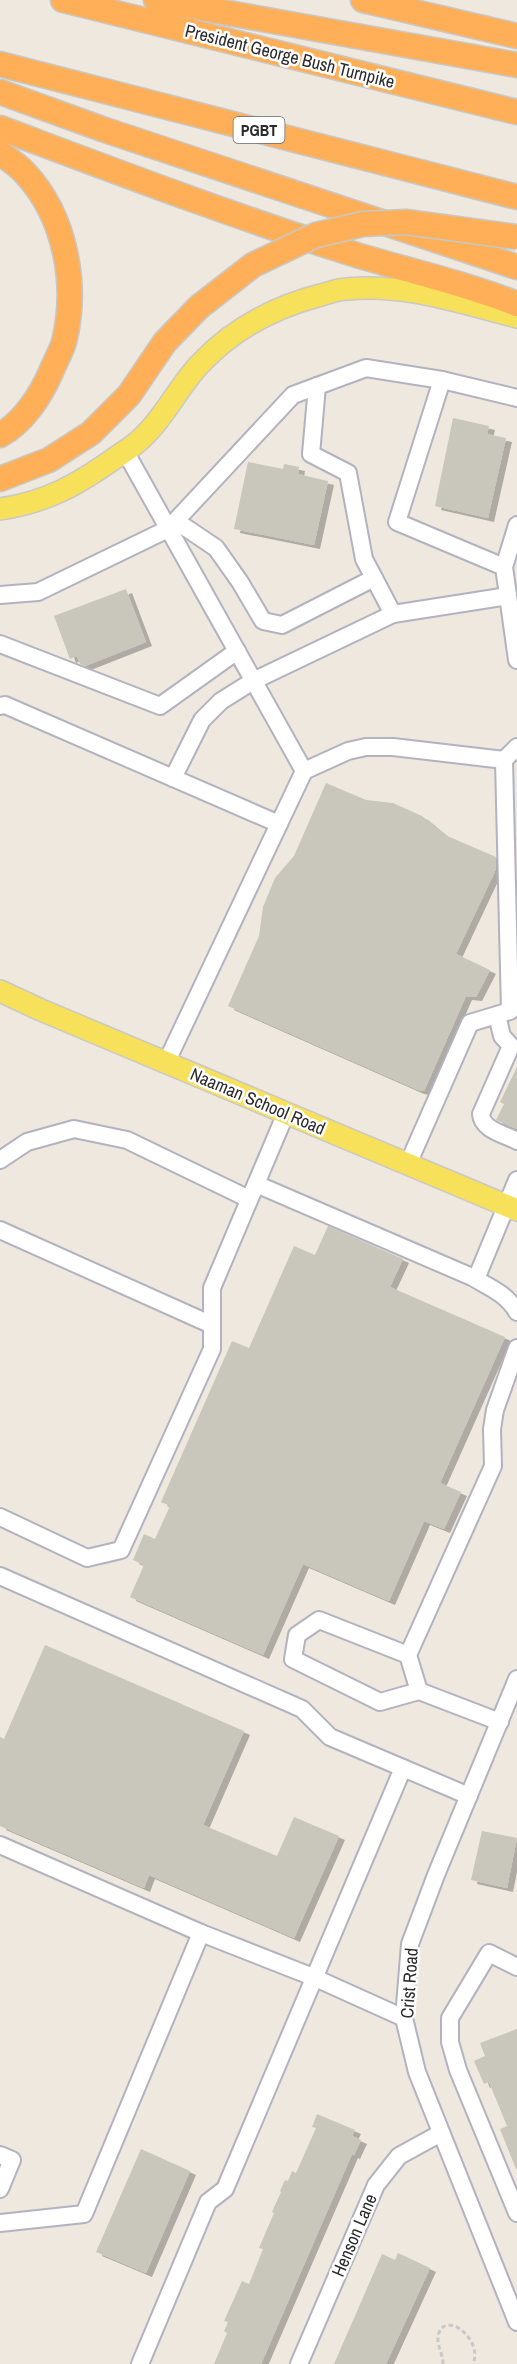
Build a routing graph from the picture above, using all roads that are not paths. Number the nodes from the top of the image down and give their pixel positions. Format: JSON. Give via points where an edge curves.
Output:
{"nodes":[{"id":1,"x":63,"y":0,"type":"edge"},
{"id":2,"x":156,"y":0,"type":"edge"},
{"id":3,"x":363,"y":0,"type":"edge"},
{"id":4,"x":517,"y":36,"type":"edge"},
{"id":5,"x":0,"y":64,"type":"edge"},
{"id":6,"x":517,"y":65,"type":"edge"},
{"id":7,"x":0,"y":92,"type":"edge"},
{"id":8,"x":517,"y":112,"type":"edge"},
{"id":9,"x":0,"y":128,"type":"edge"},
{"id":10,"x":0,"y":153,"type":"edge"},
{"id":11,"x":517,"y":197,"type":"edge"},
{"id":12,"x":517,"y":237,"type":"edge"},
{"id":13,"x":517,"y":267,"type":"edge"},
{"id":14,"x":517,"y":304,"type":"edge"},
{"id":15,"x":517,"y":317,"type":"edge"},
{"id":16,"x":442,"y":380,"type":"junction"},
{"id":17,"x":317,"y":386,"type":"junction"},
{"id":18,"x":517,"y":398,"type":"edge"},
{"id":19,"x":0,"y":435,"type":"edge"},
{"id":20,"x":125,"y":451,"type":"junction"},
{"id":21,"x":0,"y":479,"type":"edge"},
{"id":22,"x":0,"y":509,"type":"edge"},
{"id":23,"x":172,"y":525,"type":"junction"},
{"id":24,"x":517,"y":525,"type":"edge"},
{"id":25,"x":504,"y":567,"type":"junction"},
{"id":26,"x":374,"y":578,"type":"junction"},
{"id":27,"x":0,"y":595,"type":"edge"},
{"id":28,"x":508,"y":596,"type":"junction"},
{"id":29,"x":393,"y":614,"type":"junction"},
{"id":30,"x":0,"y":644,"type":"edge"},
{"id":31,"x":237,"y":651,"type":"junction"},
{"id":32,"x":517,"y":660,"type":"edge"},
{"id":33,"x":253,"y":681,"type":"junction"},
{"id":34,"x":0,"y":706,"type":"edge"},
{"id":35,"x":517,"y":747,"type":"edge"},
{"id":36,"x":511,"y":759,"type":"edge"},
{"id":37,"x":304,"y":771,"type":"junction"},
{"id":38,"x":173,"y":778,"type":"junction"},
{"id":39,"x":279,"y":824,"type":"junction"},
{"id":40,"x":0,"y":991,"type":"edge"},
{"id":41,"x":508,"y":1012,"type":"edge"},
{"id":42,"x":514,"y":1047,"type":"edge"},
{"id":43,"x":166,"y":1062,"type":"junction"},
{"id":44,"x":286,"y":1113,"type":"junction"},
{"id":45,"x":517,"y":1141,"type":"edge"},
{"id":46,"x":0,"y":1160,"type":"edge"},
{"id":47,"x":408,"y":1164,"type":"junction"},
{"id":48,"x":517,"y":1180,"type":"edge"},
{"id":49,"x":253,"y":1192,"type":"junction"},
{"id":50,"x":512,"y":1208,"type":"edge"},
{"id":51,"x":0,"y":1230,"type":"edge"},
{"id":52,"x":476,"y":1279,"type":"junction"},
{"id":53,"x":517,"y":1312,"type":"edge"},
{"id":54,"x":212,"y":1325,"type":"junction"},
{"id":55,"x":517,"y":1348,"type":"edge"},
{"id":56,"x":0,"y":1517,"type":"edge"},
{"id":57,"x":0,"y":1576,"type":"edge"},
{"id":58,"x":408,"y":1655,"type":"junction"},
{"id":59,"x":517,"y":1679,"type":"edge"},
{"id":60,"x":419,"y":1691,"type":"junction"},
{"id":61,"x":500,"y":1722,"type":"junction"},
{"id":62,"x":403,"y":1768,"type":"junction"},
{"id":63,"x":469,"y":1796,"type":"junction"},
{"id":64,"x":0,"y":1845,"type":"edge"},
{"id":65,"x":201,"y":1933,"type":"junction"},
{"id":66,"x":517,"y":1967,"type":"edge"},
{"id":67,"x":313,"y":1977,"type":"junction"},
{"id":68,"x":404,"y":2018,"type":"junction"},
{"id":69,"x":441,"y":2133,"type":"junction"},
{"id":70,"x":0,"y":2155,"type":"edge"},
{"id":71,"x":0,"y":2189,"type":"edge"},
{"id":72,"x":517,"y":2213,"type":"edge"},
{"id":73,"x":0,"y":2223,"type":"edge"},
{"id":74,"x":517,"y":2322,"type":"edge"},
{"id":75,"x":140,"y":2364,"type":"edge"},
{"id":76,"x":299,"y":2364,"type":"edge"}],
"edges":[{"from":1,"to":8,"type":"highway","name":"President George Bush Turnpike"},
{"from":2,"to":6,"type":"highway"},
{"from":3,"to":4,"type":"highway"},
{"from":5,"to":11,"type":"highway","number":"PGBT"},
{"from":7,"to":13,"type":"highway"},
{"from":9,"to":14,"type":"highway","via":[[346,252]]},
{"from":10,"to":19,"type":"highway","via":[[25,172],[49,208],[63,240],[69,270],[64,343],[41,394]]},
{"from":12,"to":21,"type":"highway","bridge":true,"via":[[406,222],[363,224],[316,235],[253,264],[199,307],[165,342],[129,395],[91,433],[49,460]]},
{"from":15,"to":20,"type":"main road","via":[[390,288],[346,289],[310,298],[264,314],[228,338],[198,365],[144,437]]},
{"from":16,"to":17,"type":"street","via":[[366,368]]},
{"from":16,"to":18,"type":"street"},
{"from":16,"to":25,"type":"street","via":[[397,522]]},
{"from":17,"to":23,"type":"street","via":[[293,394]]},
{"from":17,"to":26,"type":"street","via":[[311,454],[348,473],[364,559]]},
{"from":20,"to":22,"type":"main road","via":[[81,482],[39,501]]},
{"from":20,"to":23,"type":"street"},
{"from":23,"to":26,"type":"street","via":[[216,548],[263,621],[282,625]]},
{"from":23,"to":27,"type":"street","via":[[39,592]]},
{"from":23,"to":31,"type":"street"},
{"from":24,"to":25,"type":"street"},
{"from":25,"to":28,"type":"street"},
{"from":26,"to":29,"type":"street"},
{"from":28,"to":29,"type":"street"},
{"from":28,"to":32,"type":"street"},
{"from":29,"to":33,"type":"street"},
{"from":30,"to":31,"type":"street","via":[[160,706]]},
{"from":31,"to":33,"type":"street"},
{"from":33,"to":37,"type":"street"},
{"from":33,"to":38,"type":"street","via":[[221,701],[202,720]]},
{"from":34,"to":38,"type":"street"},
{"from":35,"to":36,"type":"street"},
{"from":36,"to":37,"type":"street","via":[[366,747]]},
{"from":36,"to":41,"type":"street"},
{"from":37,"to":39,"type":"street"},
{"from":38,"to":39,"type":"street"},
{"from":39,"to":43,"type":"street"},
{"from":40,"to":43,"type":"main road","name":"Naaman School Road"},
{"from":41,"to":42,"type":"street","via":[[502,1036]]},
{"from":41,"to":47,"type":"street","via":[[470,1023]]},
{"from":42,"to":45,"type":"street","via":[[481,1114],[481,1122]]},
{"from":43,"to":44,"type":"main road","name":"Naaman School Road"},
{"from":44,"to":47,"type":"main road","name":"Naaman School Road"},
{"from":44,"to":49,"type":"street"},
{"from":46,"to":49,"type":"street","via":[[27,1142],[74,1129],[127,1140]]},
{"from":47,"to":50,"type":"main road","name":"Naaman School Road"},
{"from":48,"to":50,"type":"street"},
{"from":49,"to":52,"type":"street"},
{"from":49,"to":54,"type":"street","via":[[212,1288]]},
{"from":50,"to":52,"type":"street"},
{"from":51,"to":54,"type":"street"},
{"from":52,"to":53,"type":"street","via":[[497,1291]]},
{"from":54,"to":56,"type":"street","via":[[212,1348],[121,1550],[87,1558]]},
{"from":55,"to":58,"type":"street","via":[[495,1410],[493,1466]]},
{"from":57,"to":62,"type":"street","via":[[302,1709],[330,1737]]},
{"from":58,"to":60,"type":"street"},
{"from":58,"to":60,"type":"street","via":[[319,1620],[297,1635],[293,1659],[380,1702]]},
{"from":59,"to":61,"type":"street","name":"Crist Road"},
{"from":60,"to":61,"type":"street"},
{"from":61,"to":63,"type":"street","name":"Crist Road"},
{"from":62,"to":63,"type":"street"},
{"from":62,"to":67,"type":"street"},
{"from":63,"to":68,"type":"street","name":"Crist Road","via":[[410,1944]]},
{"from":64,"to":65,"type":"street"},
{"from":65,"to":67,"type":"street"},
{"from":65,"to":73,"type":"street","via":[[84,2214]]},
{"from":66,"to":72,"type":"street","via":[[489,1953],[450,2018],[450,2042],[458,2070]]},
{"from":67,"to":68,"type":"street"},
{"from":67,"to":75,"type":"street","via":[[225,2189],[208,2202]]},
{"from":68,"to":69,"type":"street","name":"Crist Road","via":[[417,2072]]},
{"from":69,"to":74,"type":"street","name":"Crist Road"},
{"from":69,"to":76,"type":"street","name":"Henson Lane","via":[[399,2156],[376,2185]]},
{"from":70,"to":71,"type":"street","via":[[12,2160]]}]}
